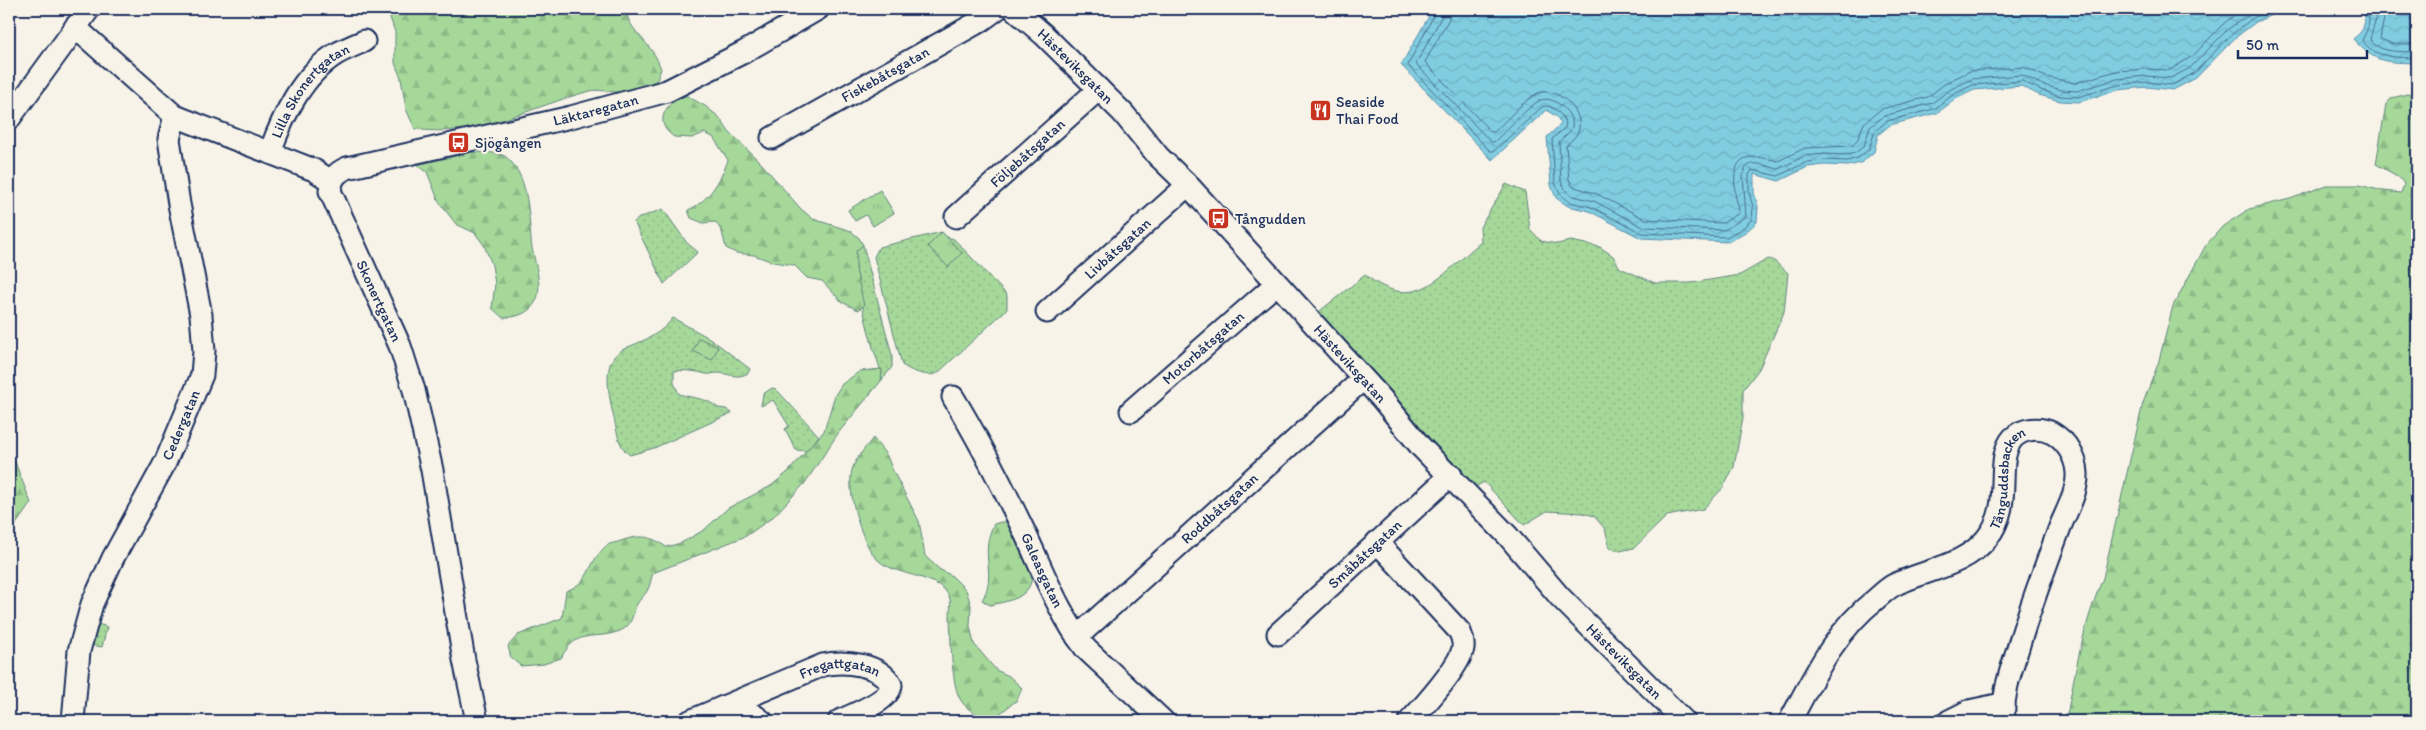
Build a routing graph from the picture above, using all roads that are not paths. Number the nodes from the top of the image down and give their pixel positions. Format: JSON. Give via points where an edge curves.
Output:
{"nodes":[{"id":1,"x":90,"y":9,"type":"edge"},
{"id":2,"x":818,"y":9,"type":"edge"},
{"id":3,"x":997,"y":9,"type":"edge"},
{"id":4,"x":1014,"y":9,"type":"edge"},
{"id":5,"x":75,"y":26,"type":"junction"},
{"id":6,"x":364,"y":41,"type":"dead end"},
{"id":7,"x":1098,"y":89,"type":"junction"},
{"id":8,"x":175,"y":116,"type":"junction"},
{"id":9,"x":9,"y":119,"type":"edge"},
{"id":10,"x":772,"y":138,"type":"dead end"},
{"id":11,"x":270,"y":152,"type":"junction"},
{"id":12,"x":331,"y":181,"type":"junction"},
{"id":13,"x":1188,"y":185,"type":"junction"},
{"id":14,"x":956,"y":217,"type":"dead end"},
{"id":15,"x":1276,"y":284,"type":"junction"},
{"id":16,"x":1047,"y":312,"type":"dead end"},
{"id":17,"x":1363,"y":378,"type":"junction"},
{"id":18,"x":953,"y":396,"type":"dead end"},
{"id":19,"x":1131,"y":411,"type":"dead end"},
{"id":20,"x":1451,"y":475,"type":"junction"},
{"id":21,"x":1377,"y":542,"type":"junction"},
{"id":22,"x":1278,"y":634,"type":"dead end"},
{"id":23,"x":1077,"y":637,"type":"junction"},
{"id":24,"x":724,"y":707,"type":"junction"},
{"id":25,"x":2003,"y":713,"type":"edge"},
{"id":26,"x":73,"y":721,"type":"edge"},
{"id":27,"x":477,"y":721,"type":"edge"},
{"id":28,"x":690,"y":721,"type":"edge"},
{"id":29,"x":762,"y":721,"type":"edge"},
{"id":30,"x":839,"y":721,"type":"edge"},
{"id":31,"x":1163,"y":721,"type":"edge"},
{"id":32,"x":1410,"y":721,"type":"edge"},
{"id":33,"x":1684,"y":721,"type":"edge"},
{"id":34,"x":1790,"y":721,"type":"edge"},
{"id":35,"x":1949,"y":721,"type":"edge"}],
"edges":[{"from":1,"to":5,"type":"street"},
{"from":2,"to":12,"type":"street","name":"Läktaregatan","via":[[666,91],[571,117],[347,168],[338,172]]},
{"from":3,"to":10,"type":"street","name":"Fiskebåtsgatan"},
{"from":4,"to":7,"type":"street","name":"Hästeviksgatan"},
{"from":5,"to":8,"type":"street"},
{"from":5,"to":9,"type":"street"},
{"from":6,"to":11,"type":"street","name":"Lilla Skonertgatan","via":[[337,54],[310,76],[280,124]]},
{"from":7,"to":13,"type":"street","name":"Hästeviksgatan"},
{"from":7,"to":14,"type":"street","name":"Följebåtsgatan"},
{"from":8,"to":11,"type":"street"},
{"from":8,"to":26,"type":"street","name":"Cedergatan","via":[[170,147],[201,316],[202,375],[165,463],[113,558],[92,604],[79,651]]},
{"from":11,"to":12,"type":"street","via":[[314,170]]},
{"from":12,"to":27,"type":"street","name":"Skonertgatan","via":[[330,191],[400,346],[414,390],[434,480]]},
{"from":13,"to":15,"type":"street","name":"Hästeviksgatan"},
{"from":13,"to":16,"type":"street","name":"Livbåtsgatan"},
{"from":15,"to":17,"type":"street","name":"Hästeviksgatan"},
{"from":15,"to":19,"type":"street","name":"Motorbåtsgatan"},
{"from":17,"to":20,"type":"street","name":"Hästeviksgatan","via":[[1421,447]]},
{"from":17,"to":23,"type":"street","name":"Roddbåtsgatan"},
{"from":18,"to":23,"type":"street","name":"Galeasgatan","via":[[1003,486],[1056,600]]},
{"from":20,"to":21,"type":"street","name":"Småbåtsgatan"},
{"from":20,"to":33,"type":"street","name":"Hästeviksgatan","via":[[1560,597]]},
{"from":21,"to":22,"type":"street","name":"Småbåtsgatan"},
{"from":21,"to":32,"type":"street","via":[[1460,632],[1463,641],[1463,650],[1446,677]]},
{"from":23,"to":31,"type":"street","name":"Galeasgatan"},
{"from":24,"to":28,"type":"street","name":"Fregattgatan"},
{"from":24,"to":29,"type":"street","via":[[750,712]]},
{"from":24,"to":30,"type":"street","name":"Fregattgatan","via":[[810,669],[834,662],[862,667],[884,676],[891,685],[882,700]]},
{"from":25,"to":34,"type":"street","name":"Tånguddsbacken","via":[[2027,616],[2071,500],[2077,473],[2066,444],[2045,430],[2021,433],[2008,445],[2000,517],[1980,547],[1893,586],[1855,617],[1833,644]]},
{"from":25,"to":35,"type":"street","name":"Tånguddsbacken","via":[[1969,711]]}]}
